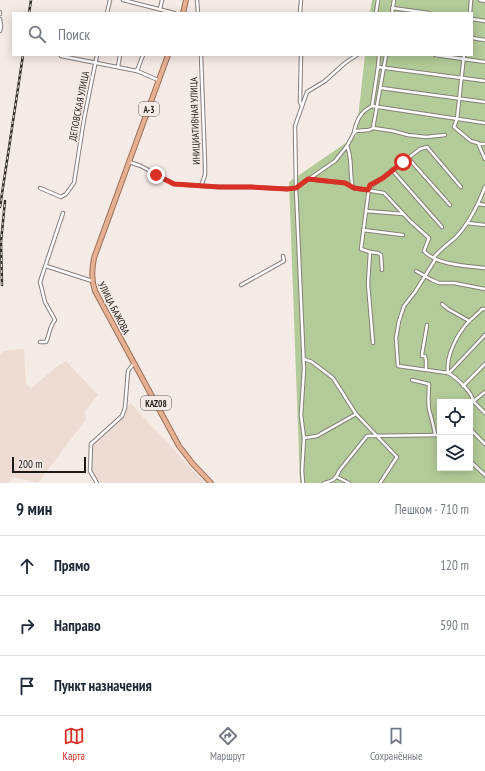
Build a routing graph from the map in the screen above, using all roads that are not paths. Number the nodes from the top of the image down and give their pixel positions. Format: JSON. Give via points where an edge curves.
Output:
{"nodes":[{"id":1,"x":110,"y":0,"type":"edge"},
{"id":2,"x":124,"y":0,"type":"edge"},
{"id":3,"x":162,"y":0,"type":"edge"},
{"id":4,"x":186,"y":0,"type":"edge"},
{"id":5,"x":197,"y":0,"type":"edge"},
{"id":6,"x":301,"y":0,"type":"edge"},
{"id":7,"x":378,"y":0,"type":"edge"},
{"id":8,"x":394,"y":0,"type":"edge"},
{"id":9,"x":471,"y":0,"type":"edge"},
{"id":10,"x":480,"y":0,"type":"edge"},
{"id":11,"x":485,"y":0,"type":"edge"},
{"id":12,"x":135,"y":2,"type":"edge"},
{"id":13,"x":392,"y":8,"type":"junction"},
{"id":14,"x":160,"y":9,"type":"junction"},
{"id":15,"x":107,"y":12,"type":"edge"},
{"id":16,"x":170,"y":12,"type":"edge"},
{"id":17,"x":183,"y":12,"type":"edge"},
{"id":18,"x":198,"y":12,"type":"edge"},
{"id":19,"x":300,"y":12,"type":"edge"},
{"id":20,"x":376,"y":12,"type":"edge"},
{"id":21,"x":392,"y":12,"type":"edge"},
{"id":22,"x":422,"y":12,"type":"edge"},
{"id":23,"x":470,"y":12,"type":"edge"},
{"id":24,"x":0,"y":19,"type":"edge"},
{"id":25,"x":473,"y":19,"type":"edge"},
{"id":26,"x":485,"y":21,"type":"edge"},
{"id":27,"x":0,"y":31,"type":"edge"},
{"id":28,"x":473,"y":38,"type":"edge"},
{"id":29,"x":485,"y":40,"type":"edge"},
{"id":30,"x":61,"y":56,"type":"dead end"},
{"id":31,"x":97,"y":56,"type":"edge"},
{"id":32,"x":120,"y":56,"type":"edge"},
{"id":33,"x":143,"y":56,"type":"edge"},
{"id":34,"x":168,"y":56,"type":"edge"},
{"id":35,"x":201,"y":56,"type":"edge"},
{"id":36,"x":301,"y":56,"type":"edge"},
{"id":37,"x":356,"y":56,"type":"edge"},
{"id":38,"x":379,"y":56,"type":"edge"},
{"id":39,"x":386,"y":56,"type":"edge"},
{"id":40,"x":442,"y":56,"type":"edge"},
{"id":41,"x":464,"y":59,"type":"junction"},
{"id":42,"x":485,"y":62,"type":"edge"},
{"id":43,"x":95,"y":63,"type":"junction"},
{"id":44,"x":118,"y":67,"type":"junction"},
{"id":45,"x":378,"y":67,"type":"junction"},
{"id":46,"x":384,"y":67,"type":"junction"},
{"id":47,"x":137,"y":71,"type":"junction"},
{"id":48,"x":461,"y":79,"type":"junction"},
{"id":49,"x":159,"y":80,"type":"junction"},
{"id":50,"x":485,"y":81,"type":"edge"},
{"id":51,"x":381,"y":88,"type":"junction"},
{"id":52,"x":458,"y":98,"type":"junction"},
{"id":53,"x":485,"y":102,"type":"edge"},
{"id":54,"x":302,"y":106,"type":"junction"},
{"id":55,"x":372,"y":106,"type":"junction"},
{"id":56,"x":378,"y":107,"type":"junction"},
{"id":57,"x":456,"y":119,"type":"junction"},
{"id":58,"x":485,"y":123,"type":"edge"},
{"id":59,"x":373,"y":128,"type":"junction"},
{"id":60,"x":354,"y":133,"type":"junction"},
{"id":61,"x":445,"y":135,"type":"dead end"},
{"id":62,"x":478,"y":144,"type":"junction"},
{"id":63,"x":485,"y":144,"type":"edge"},
{"id":64,"x":348,"y":146,"type":"junction"},
{"id":65,"x":485,"y":159,"type":"edge"},
{"id":66,"x":407,"y":160,"type":"junction"},
{"id":67,"x":129,"y":162,"type":"junction"},
{"id":68,"x":392,"y":170,"type":"junction"},
{"id":69,"x":308,"y":179,"type":"junction"},
{"id":70,"x":201,"y":186,"type":"junction"},
{"id":71,"x":461,"y":187,"type":"dead end"},
{"id":72,"x":485,"y":187,"type":"edge"},
{"id":73,"x":40,"y":188,"type":"dead end"},
{"id":74,"x":296,"y":188,"type":"junction"},
{"id":75,"x":354,"y":188,"type":"junction"},
{"id":76,"x":368,"y":190,"type":"junction"},
{"id":77,"x":478,"y":204,"type":"junction"},
{"id":78,"x":450,"y":205,"type":"dead end"},
{"id":79,"x":485,"y":206,"type":"edge"},
{"id":80,"x":366,"y":211,"type":"junction"},
{"id":81,"x":63,"y":213,"type":"dead end"},
{"id":82,"x":404,"y":215,"type":"junction"},
{"id":83,"x":467,"y":223,"type":"junction"},
{"id":84,"x":485,"y":226,"type":"edge"},
{"id":85,"x":442,"y":227,"type":"dead end"},
{"id":86,"x":363,"y":230,"type":"junction"},
{"id":87,"x":403,"y":235,"type":"dead end"},
{"id":88,"x":370,"y":252,"type":"junction"},
{"id":89,"x":283,"y":256,"type":"dead end"},
{"id":90,"x":435,"y":260,"type":"junction"},
{"id":91,"x":46,"y":266,"type":"junction"},
{"id":92,"x":485,"y":268,"type":"edge"},
{"id":93,"x":382,"y":270,"type":"dead end"},
{"id":94,"x":416,"y":271,"type":"dead end"},
{"id":95,"x":425,"y":276,"type":"junction"},
{"id":96,"x":92,"y":281,"type":"junction"},
{"id":97,"x":241,"y":285,"type":"dead end"},
{"id":98,"x":485,"y":289,"type":"edge"},
{"id":99,"x":442,"y":304,"type":"dead end"},
{"id":100,"x":485,"y":309,"type":"edge"},
{"id":101,"x":469,"y":321,"type":"junction"},
{"id":102,"x":427,"y":325,"type":"dead end"},
{"id":103,"x":485,"y":335,"type":"edge"},
{"id":104,"x":40,"y":342,"type":"dead end"},
{"id":105,"x":373,"y":343,"type":"dead end"},
{"id":106,"x":304,"y":359,"type":"junction"},
{"id":107,"x":134,"y":362,"type":"junction"},
{"id":108,"x":485,"y":364,"type":"edge"},
{"id":109,"x":426,"y":369,"type":"junction"},
{"id":110,"x":448,"y":373,"type":"junction"},
{"id":111,"x":412,"y":380,"type":"dead end"},
{"id":112,"x":463,"y":386,"type":"junction"},
{"id":113,"x":485,"y":392,"type":"edge"},
{"id":114,"x":473,"y":399,"type":"edge"},
{"id":115,"x":473,"y":401,"type":"joint"},
{"id":116,"x":485,"y":413,"type":"edge"},
{"id":117,"x":356,"y":414,"type":"junction"},
{"id":118,"x":473,"y":432,"type":"edge"},
{"id":119,"x":377,"y":435,"type":"junction"},
{"id":120,"x":435,"y":435,"type":"joint"},
{"id":121,"x":304,"y":438,"type":"junction"},
{"id":122,"x":485,"y":444,"type":"edge"},
{"id":123,"x":473,"y":464,"type":"edge"},
{"id":124,"x":485,"y":475,"type":"edge"},
{"id":125,"x":337,"y":477,"type":"junction"},
{"id":126,"x":97,"y":483,"type":"edge"},
{"id":127,"x":211,"y":483,"type":"edge"},
{"id":128,"x":303,"y":483,"type":"edge"},
{"id":129,"x":324,"y":483,"type":"edge"},
{"id":130,"x":348,"y":483,"type":"edge"},
{"id":131,"x":380,"y":483,"type":"edge"}],
"edges":[{"from":1,"to":15,"type":"street"},
{"from":2,"to":12,"type":"street"},
{"from":3,"to":14,"type":"street"},
{"from":4,"to":17,"type":"highway"},
{"from":5,"to":18,"type":"street"},
{"from":6,"to":19,"type":"street"},
{"from":7,"to":20,"type":"street"},
{"from":8,"to":13,"type":"street"},
{"from":9,"to":23,"type":"street"},
{"from":10,"to":11,"type":"street"},
{"from":12,"to":14,"type":"street"},
{"from":13,"to":21,"type":"street"},
{"from":13,"to":22,"type":"street"},
{"from":14,"to":16,"type":"street"},
{"from":24,"to":27,"type":"street"},
{"from":25,"to":26,"type":"street"},
{"from":28,"to":29,"type":"street"},
{"from":30,"to":43,"type":"street"},
{"from":31,"to":43,"type":"street","name":"ДЕПОВСКАЯ УЛИЦА"},
{"from":32,"to":44,"type":"street"},
{"from":33,"to":47,"type":"street"},
{"from":34,"to":49,"type":"highway","name":"УЛИЦА БАЖОВА","number":"A-3"},
{"from":35,"to":70,"type":"street","name":"ИНИЦИАТИВНАЯ УЛИЦА","via":[[205,175]]},
{"from":36,"to":54,"type":"street"},
{"from":37,"to":54,"type":"street","via":[[307,92]]},
{"from":38,"to":45,"type":"street"},
{"from":39,"to":46,"type":"street"},
{"from":40,"to":41,"type":"street"},
{"from":41,"to":42,"type":"street"},
{"from":41,"to":48,"type":"street"},
{"from":43,"to":44,"type":"street"},
{"from":43,"to":73,"type":"street","name":"ДЕПОВСКАЯ УЛИЦА","via":[[74,183],[61,197]]},
{"from":44,"to":47,"type":"street"},
{"from":45,"to":46,"type":"street"},
{"from":45,"to":55,"type":"street"},
{"from":46,"to":48,"type":"street"},
{"from":46,"to":51,"type":"street"},
{"from":47,"to":49,"type":"street"},
{"from":48,"to":50,"type":"street"},
{"from":48,"to":52,"type":"street"},
{"from":49,"to":67,"type":"highway","name":"УЛИЦА БАЖОВА","number":"A-3"},
{"from":51,"to":52,"type":"street"},
{"from":51,"to":56,"type":"street"},
{"from":52,"to":53,"type":"street"},
{"from":52,"to":57,"type":"street"},
{"from":54,"to":74,"type":"street","via":[[296,126]]},
{"from":55,"to":56,"type":"street"},
{"from":55,"to":60,"type":"street","via":[[357,119]]},
{"from":56,"to":57,"type":"street"},
{"from":56,"to":59,"type":"street"},
{"from":57,"to":58,"type":"street"},
{"from":57,"to":62,"type":"street","via":[[454,127]]},
{"from":59,"to":60,"type":"street"},
{"from":59,"to":61,"type":"street","via":[[426,137]]},
{"from":60,"to":64,"type":"street"},
{"from":62,"to":63,"type":"street"},
{"from":62,"to":65,"type":"street"},
{"from":64,"to":69,"type":"street","via":[[335,160]]},
{"from":64,"to":75,"type":"street"},
{"from":66,"to":68,"type":"street"},
{"from":66,"to":71,"type":"street","via":[[420,149],[427,147]]},
{"from":66,"to":78,"type":"street","via":[[410,160]]},
{"from":67,"to":70,"type":"street","via":[[174,184]]},
{"from":67,"to":96,"type":"highway","name":"УЛИЦА БАЖОВА","number":"KAZ08","via":[[94,258]]},
{"from":68,"to":76,"type":"street","via":[[370,185]]},
{"from":68,"to":85,"type":"street"},
{"from":69,"to":74,"type":"street"},
{"from":69,"to":75,"type":"street","via":[[345,183]]},
{"from":70,"to":74,"type":"street"},
{"from":72,"to":77,"type":"street"},
{"from":74,"to":106,"type":"street"},
{"from":75,"to":76,"type":"street"},
{"from":76,"to":80,"type":"street"},
{"from":76,"to":82,"type":"street","via":[[384,193]]},
{"from":77,"to":79,"type":"street"},
{"from":77,"to":83,"type":"street"},
{"from":80,"to":82,"type":"street"},
{"from":80,"to":86,"type":"street"},
{"from":81,"to":91,"type":"street"},
{"from":82,"to":90,"type":"street","via":[[430,238],[424,251]]},
{"from":83,"to":84,"type":"street"},
{"from":83,"to":90,"type":"street","via":[[455,238],[434,256]]},
{"from":86,"to":87,"type":"street"},
{"from":86,"to":88,"type":"street","via":[[361,249]]},
{"from":88,"to":93,"type":"street","via":[[381,255]]},
{"from":88,"to":105,"type":"street","via":[[368,284]]},
{"from":89,"to":97,"type":"street","via":[[284,261]]},
{"from":90,"to":92,"type":"street"},
{"from":90,"to":95,"type":"street"},
{"from":91,"to":96,"type":"street"},
{"from":91,"to":104,"type":"street","via":[[40,282],[45,302],[55,320],[50,326],[46,342]]},
{"from":94,"to":95,"type":"street"},
{"from":95,"to":98,"type":"street","via":[[439,283]]},
{"from":95,"to":109,"type":"street","via":[[404,306],[396,338],[398,366]]},
{"from":96,"to":107,"type":"highway","name":"УЛИЦА БАЖОВА","number":"KAZ08"},
{"from":99,"to":101,"type":"street"},
{"from":100,"to":101,"type":"street"},
{"from":101,"to":110,"type":"street","via":[[452,349]]},
{"from":102,"to":109,"type":"street","via":[[422,354],[425,356]]},
{"from":103,"to":110,"type":"street"},
{"from":106,"to":117,"type":"street","via":[[333,378]]},
{"from":106,"to":121,"type":"street","via":[[301,415]]},
{"from":107,"to":126,"type":"street","via":[[128,371],[122,416],[91,444],[90,471]]},
{"from":107,"to":127,"type":"highway","name":"УЛИЦА БАЖОВА","number":"KAZ08","via":[[179,446]]},
{"from":108,"to":112,"type":"street"},
{"from":109,"to":110,"type":"street"},
{"from":110,"to":112,"type":"street"},
{"from":111,"to":120,"type":"street","via":[[429,384],[429,405]]},
{"from":112,"to":114,"type":"street"},
{"from":113,"to":115,"type":"street"},
{"from":115,"to":116,"type":"street"},
{"from":117,"to":119,"type":"street"},
{"from":117,"to":121,"type":"street","via":[[317,436]]},
{"from":118,"to":122,"type":"street"},
{"from":119,"to":120,"type":"street"},
{"from":119,"to":125,"type":"street","via":[[367,436]]},
{"from":119,"to":131,"type":"street","via":[[397,457]]},
{"from":121,"to":128,"type":"street"},
{"from":123,"to":124,"type":"street"},
{"from":125,"to":129,"type":"street"},
{"from":125,"to":130,"type":"street"}]}
